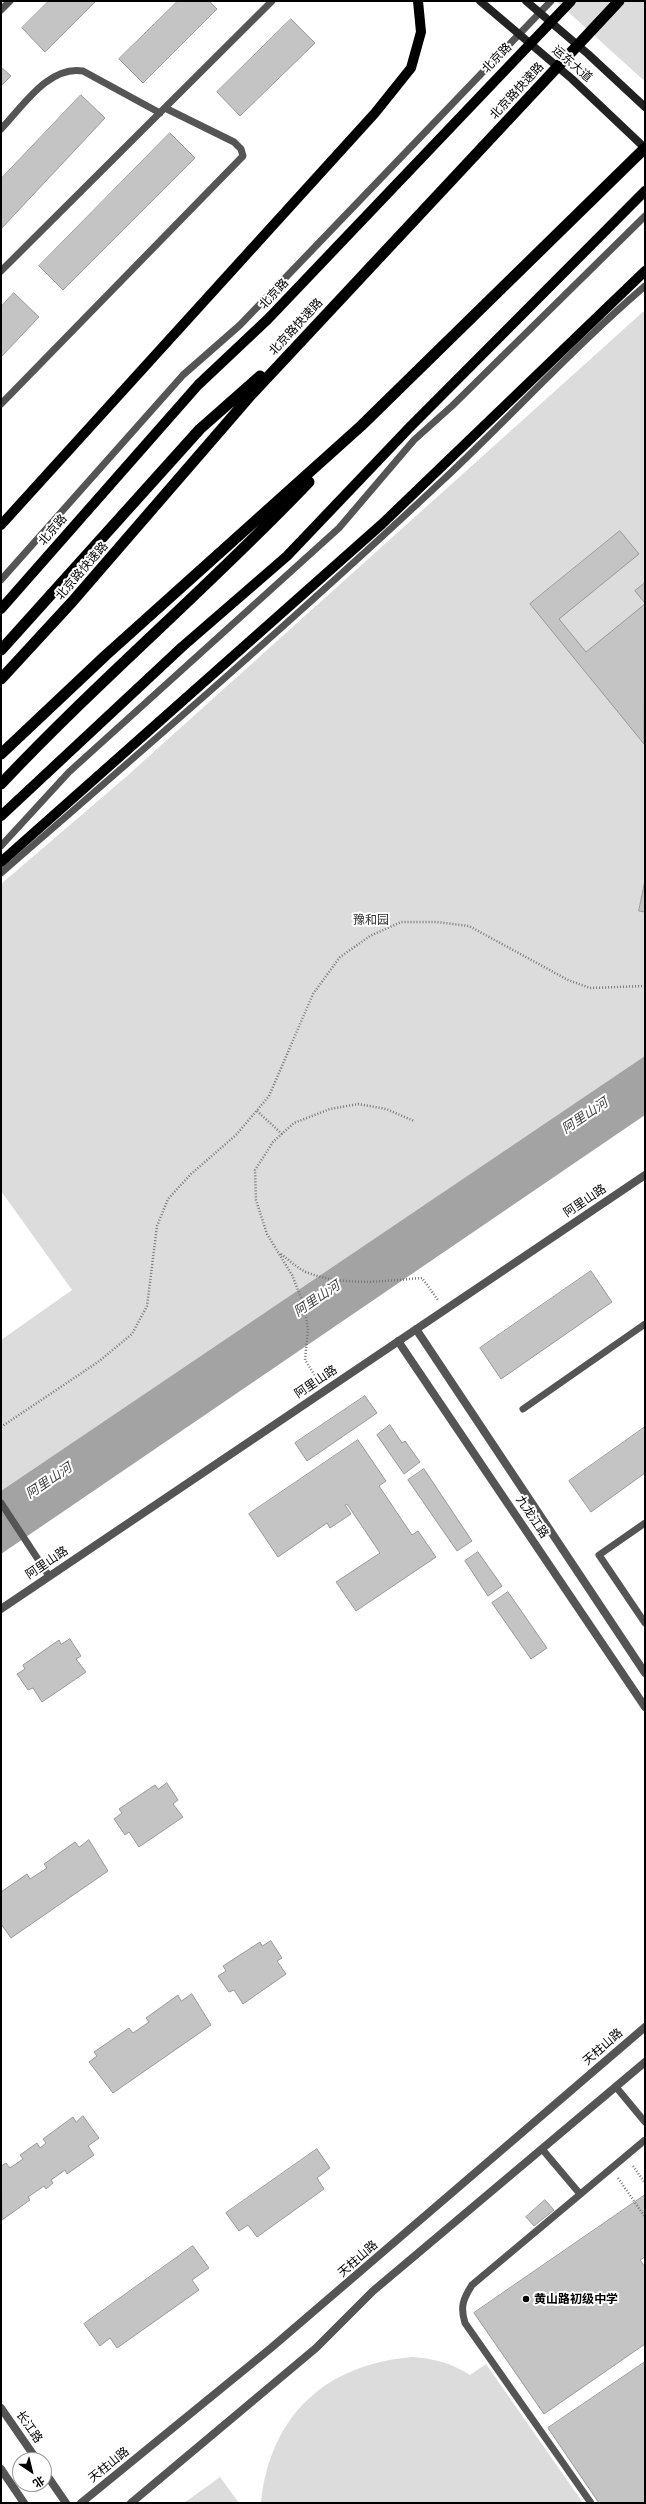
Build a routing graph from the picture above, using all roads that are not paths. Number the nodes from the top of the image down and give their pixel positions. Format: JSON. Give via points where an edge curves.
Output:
{"nodes":[{"id":1,"x":10,"y":1,"type":"edge"},
{"id":2,"x":272,"y":1,"type":"edge"},
{"id":3,"x":418,"y":1,"type":"edge"},
{"id":4,"x":480,"y":1,"type":"edge"},
{"id":5,"x":526,"y":1,"type":"edge"},
{"id":6,"x":551,"y":1,"type":"edge"},
{"id":7,"x":571,"y":1,"type":"edge"},
{"id":8,"x":619,"y":1,"type":"edge"},
{"id":9,"x":1,"y":10,"type":"edge"},
{"id":10,"x":645,"y":107,"type":"edge"},
{"id":11,"x":162,"y":110,"type":"junction"},
{"id":12,"x":1,"y":129,"type":"edge"},
{"id":13,"x":645,"y":148,"type":"edge"},
{"id":14,"x":645,"y":191,"type":"edge"},
{"id":15,"x":645,"y":216,"type":"edge"},
{"id":16,"x":1,"y":271,"type":"edge"},
{"id":17,"x":645,"y":271,"type":"edge"},
{"id":18,"x":645,"y":286,"type":"edge"},
{"id":19,"x":305,"y":336,"type":"junction"},
{"id":20,"x":1,"y":404,"type":"edge"},
{"id":21,"x":361,"y":426,"type":"junction"},
{"id":22,"x":1,"y":525,"type":"edge"},
{"id":23,"x":1,"y":580,"type":"edge"},
{"id":24,"x":1,"y":609,"type":"edge"},
{"id":25,"x":1,"y":650,"type":"edge"},
{"id":26,"x":1,"y":679,"type":"edge"},
{"id":27,"x":1,"y":754,"type":"edge"},
{"id":28,"x":1,"y":784,"type":"edge"},
{"id":29,"x":1,"y":816,"type":"edge"},
{"id":30,"x":1,"y":846,"type":"edge"},
{"id":31,"x":1,"y":862,"type":"edge"},
{"id":32,"x":1,"y":873,"type":"edge"},
{"id":33,"x":645,"y":1175,"type":"edge"},
{"id":34,"x":645,"y":1324,"type":"edge"},
{"id":35,"x":416,"y":1329,"type":"junction"},
{"id":36,"x":398,"y":1341,"type":"junction"},
{"id":37,"x":523,"y":1409,"type":"dead end"},
{"id":38,"x":1,"y":1503,"type":"edge"},
{"id":39,"x":645,"y":1523,"type":"edge"},
{"id":40,"x":49,"y":1576,"type":"junction"},
{"id":41,"x":1,"y":1609,"type":"edge"},
{"id":42,"x":645,"y":1623,"type":"edge"},
{"id":43,"x":645,"y":1673,"type":"edge"},
{"id":44,"x":645,"y":1707,"type":"edge"},
{"id":45,"x":645,"y":2027,"type":"edge"},
{"id":46,"x":645,"y":2062,"type":"edge"},
{"id":47,"x":616,"y":2087,"type":"junction"},
{"id":48,"x":645,"y":2122,"type":"edge"},
{"id":49,"x":645,"y":2140,"type":"edge"},
{"id":50,"x":542,"y":2149,"type":"junction"},
{"id":51,"x":580,"y":2194,"type":"junction"},
{"id":52,"x":1,"y":2408,"type":"edge"},
{"id":53,"x":31,"y":2452,"type":"edge"},
{"id":54,"x":1,"y":2469,"type":"edge"},
{"id":55,"x":52,"y":2483,"type":"edge"},
{"id":56,"x":24,"y":2503,"type":"edge"},
{"id":57,"x":66,"y":2503,"type":"edge"},
{"id":58,"x":81,"y":2503,"type":"edge"},
{"id":59,"x":131,"y":2503,"type":"edge"},
{"id":60,"x":591,"y":2503,"type":"edge"}],
"edges":[{"from":1,"to":9,"type":"lane"},
{"from":2,"to":11,"type":"lane"},
{"from":3,"to":22,"type":"main road","via":[[421,32],[411,68],[384,102]]},
{"from":4,"to":13,"type":"main road","name":"运东大道","via":[[572,79]]},
{"from":5,"to":10,"type":"main road","name":"运东大道"},
{"from":6,"to":23,"type":"lane","via":[[240,325],[183,375]]},
{"from":7,"to":24,"type":"main road","name":"北京路","via":[[268,320],[198,385]]},
{"from":8,"to":19,"type":"highway","name":"北京路快速路"},
{"from":11,"to":12,"type":"lane","via":[[83,71],[73,69],[48,80]]},
{"from":11,"to":16,"type":"lane"},
{"from":11,"to":20,"type":"lane","via":[[234,142],[243,156]]},
{"from":13,"to":21,"type":"highway"},
{"from":14,"to":29,"type":"main road","via":[[415,422],[287,556],[182,647]]},
{"from":15,"to":30,"type":"lane","via":[[452,406],[414,440],[339,528],[69,772]]},
{"from":17,"to":31,"type":"main road","via":[[382,524]]},
{"from":18,"to":32,"type":"lane","via":[[331,582],[116,775]]},
{"from":19,"to":25,"type":"highway","via":[[200,428]]},
{"from":19,"to":26,"type":"highway","name":"北京路快速路","via":[[72,602]]},
{"from":21,"to":27,"type":"highway","via":[[106,655]]},
{"from":21,"to":28,"type":"highway","via":[[268,524],[94,689]]},
{"from":33,"to":35,"type":"street","name":"阿里山路"},
{"from":34,"to":37,"type":"lane"},
{"from":35,"to":36,"type":"street","name":"阿里山路"},
{"from":35,"to":43,"type":"street","name":"九龙江路"},
{"from":36,"to":40,"type":"street","name":"阿里山路"},
{"from":36,"to":44,"type":"street","name":"九龙江路"},
{"from":38,"to":40,"type":"lane"},
{"from":39,"to":42,"type":"lane","via":[[599,1555]]},
{"from":40,"to":41,"type":"street","name":"阿里山路"},
{"from":45,"to":58,"type":"street","name":"天柱山路","via":[[272,2348]]},
{"from":46,"to":47,"type":"street"},
{"from":47,"to":48,"type":"lane"},
{"from":47,"to":50,"type":"street"},
{"from":49,"to":51,"type":"lane"},
{"from":50,"to":51,"type":"lane"},
{"from":50,"to":59,"type":"street","via":[[373,2290],[316,2348]]},
{"from":51,"to":60,"type":"lane","via":[[472,2285],[461,2311],[465,2324]]},
{"from":52,"to":53,"type":"street","name":"长江路"},
{"from":54,"to":56,"type":"street"},
{"from":55,"to":57,"type":"street"}]}
